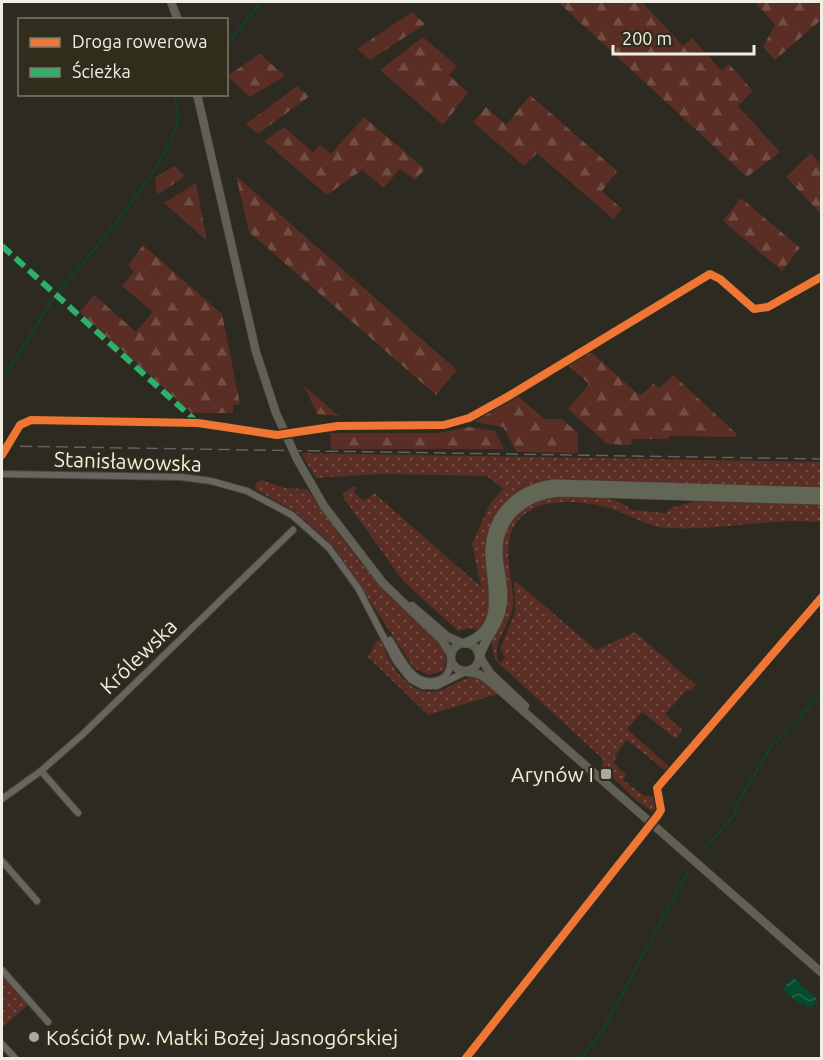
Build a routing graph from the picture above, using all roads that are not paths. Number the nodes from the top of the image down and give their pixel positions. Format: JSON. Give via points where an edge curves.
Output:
{"nodes":[{"id":1,"x":171,"y":2,"type":"edge"},
{"id":2,"x":177,"y":18,"type":"edge"},
{"id":3,"x":197,"y":96,"type":"edge"},
{"id":4,"x":821,"y":277,"type":"edge"},
{"id":5,"x":2,"y":455,"type":"edge"},
{"id":6,"x":2,"y":474,"type":"edge"},
{"id":7,"x":822,"y":492,"type":"edge"},
{"id":8,"x":822,"y":500,"type":"edge"},
{"id":9,"x":293,"y":530,"type":"dead end"},
{"id":10,"x":358,"y":552,"type":"junction"},
{"id":11,"x":822,"y":597,"type":"edge"},
{"id":12,"x":380,"y":626,"type":"junction"},
{"id":13,"x":463,"y":643,"type":"junction"},
{"id":14,"x":480,"y":656,"type":"junction"},
{"id":15,"x":451,"y":657,"type":"junction"},
{"id":16,"x":466,"y":672,"type":"junction"},
{"id":17,"x":41,"y":771,"type":"junction"},
{"id":18,"x":2,"y":799,"type":"edge"},
{"id":19,"x":78,"y":813,"type":"dead end"},
{"id":20,"x":652,"y":822,"type":"junction"},
{"id":21,"x":2,"y":861,"type":"edge"},
{"id":22,"x":37,"y":901,"type":"dead end"},
{"id":23,"x":2,"y":970,"type":"edge"},
{"id":24,"x":822,"y":973,"type":"edge"},
{"id":25,"x":48,"y":1022,"type":"dead end"},
{"id":26,"x":2,"y":1044,"type":"edge"},
{"id":27,"x":15,"y":1059,"type":"edge"},
{"id":28,"x":466,"y":1059,"type":"edge"}],
"edges":[{"from":1,"to":2,"type":"main road"},
{"from":3,"to":10,"type":"main road","bridge":true,"via":[[253,340],[276,413],[324,506]]},
{"from":4,"to":5,"type":"street","via":[[768,307],[754,309],[710,274],[507,397],[469,418],[444,425],[338,426],[277,435],[198,423],[31,420],[20,425]]},
{"from":6,"to":12,"type":"street","name":"Stanisławowska","via":[[201,479],[248,491],[283,509],[335,554]]},
{"from":7,"to":13,"type":"highway","via":[[556,484],[532,490],[508,506],[495,527],[490,552],[495,590],[493,612],[483,632]]},
{"from":8,"to":14,"type":"highway","via":[[563,492],[530,499],[512,513],[501,532],[498,549],[502,609]]},
{"from":9,"to":17,"type":"street","name":"Królewska"},
{"from":10,"to":13,"type":"main road","via":[[423,616],[448,637]]},
{"from":10,"to":15,"type":"main road","via":[[382,583],[442,640]]},
{"from":11,"to":20,"type":"street","via":[[657,788],[661,810]]},
{"from":12,"to":15,"type":"street","via":[[419,679],[445,677],[450,671]]},
{"from":12,"to":16,"type":"street","via":[[399,667],[416,683],[437,686]]},
{"from":13,"to":14,"type":"main road","via":[[475,646]]},
{"from":13,"to":15,"type":"main road","via":[[453,649]]},
{"from":14,"to":16,"type":"main road","via":[[477,667]]},
{"from":14,"to":20,"type":"main road","via":[[494,677]]},
{"from":15,"to":16,"type":"main road","via":[[454,667]]},
{"from":16,"to":20,"type":"main road","via":[[484,677]]},
{"from":17,"to":18,"type":"street","name":"Królewska"},
{"from":17,"to":19,"type":"street"},
{"from":20,"to":24,"type":"main road"},
{"from":20,"to":28,"type":"street"},
{"from":21,"to":22,"type":"street"},
{"from":23,"to":25,"type":"street"},
{"from":26,"to":27,"type":"street"}]}
